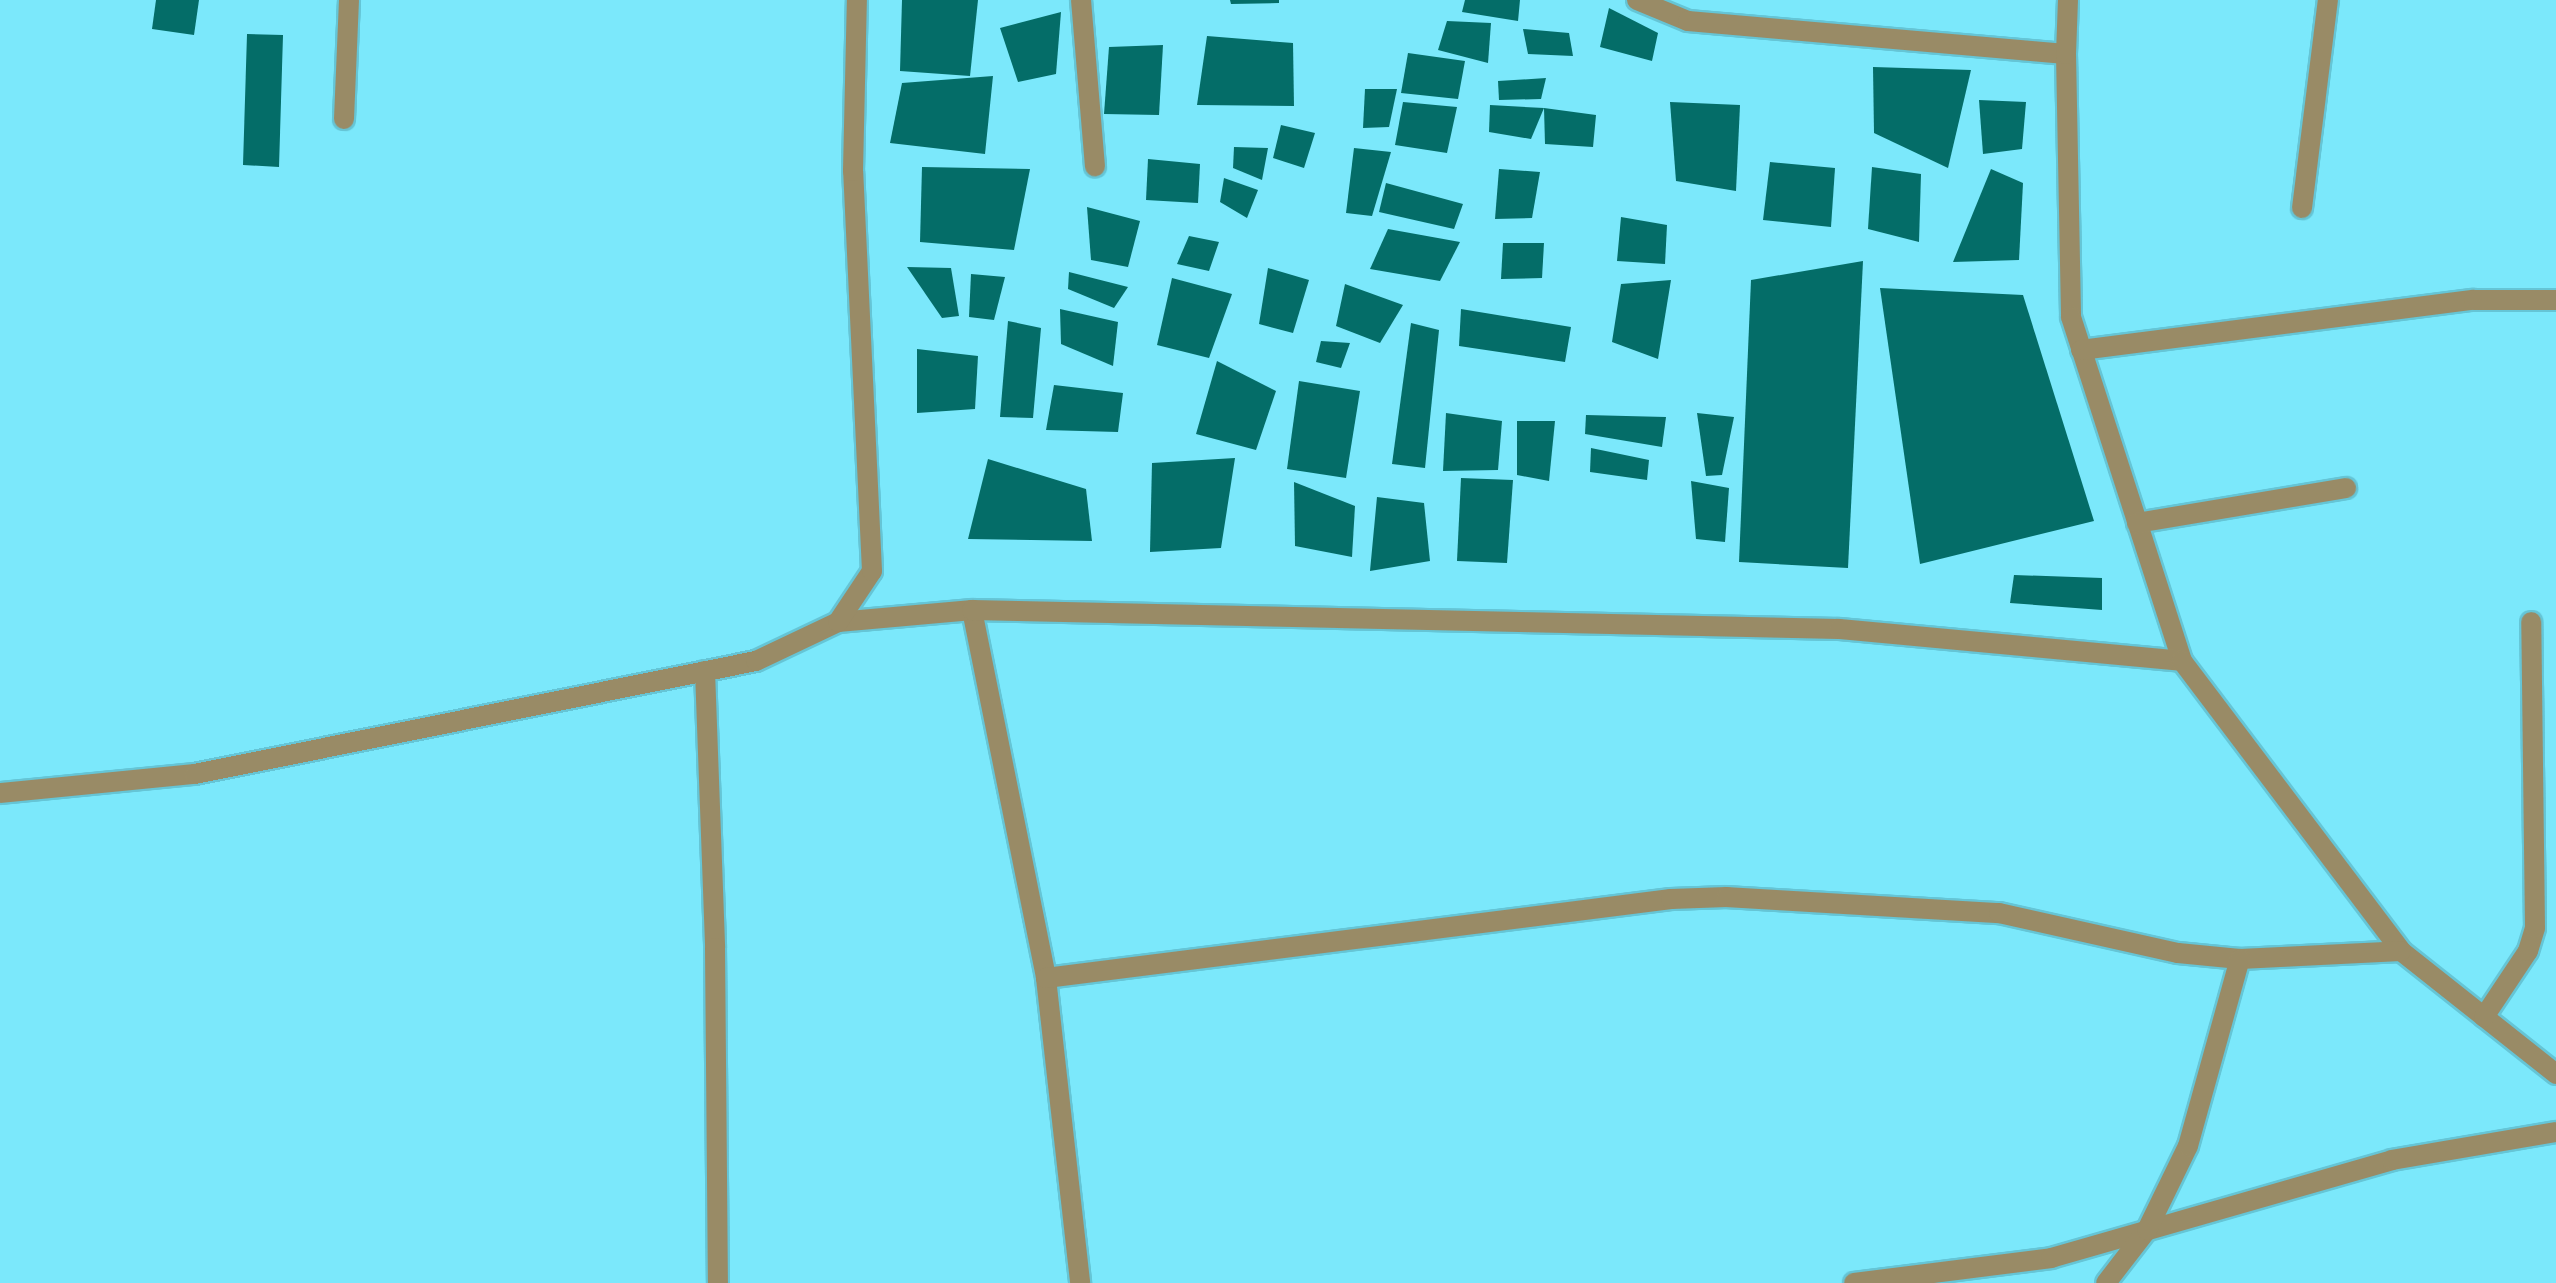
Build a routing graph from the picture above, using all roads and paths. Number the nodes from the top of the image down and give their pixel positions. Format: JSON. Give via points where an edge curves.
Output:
{"nodes":[{"id":1,"x":349,"y":0,"type":"edge"},
{"id":2,"x":857,"y":0,"type":"edge"},
{"id":3,"x":1081,"y":0,"type":"edge"},
{"id":4,"x":1637,"y":0,"type":"edge"},
{"id":5,"x":2068,"y":0,"type":"edge"},
{"id":6,"x":2328,"y":0,"type":"edge"},
{"id":7,"x":2066,"y":54,"type":"junction"},
{"id":8,"x":344,"y":119,"type":"dead end"},
{"id":9,"x":1095,"y":166,"type":"dead end"},
{"id":10,"x":2302,"y":208,"type":"dead end"},
{"id":11,"x":2556,"y":300,"type":"edge"},
{"id":12,"x":2081,"y":350,"type":"junction"},
{"id":13,"x":2346,"y":488,"type":"dead end"},
{"id":14,"x":2137,"y":523,"type":"junction"},
{"id":15,"x":972,"y":610,"type":"junction"},
{"id":16,"x":838,"y":622,"type":"junction"},
{"id":17,"x":2531,"y":622,"type":"dead end"},
{"id":18,"x":2182,"y":661,"type":"junction"},
{"id":19,"x":705,"y":671,"type":"junction"},
{"id":20,"x":0,"y":793,"type":"edge"},
{"id":21,"x":2401,"y":951,"type":"junction"},
{"id":22,"x":2240,"y":959,"type":"junction"},
{"id":23,"x":1046,"y":978,"type":"junction"},
{"id":24,"x":2484,"y":1017,"type":"junction"},
{"id":25,"x":2556,"y":1074,"type":"edge"},
{"id":26,"x":2556,"y":1132,"type":"edge"},
{"id":27,"x":2147,"y":1230,"type":"junction"},
{"id":28,"x":718,"y":1283,"type":"edge"},
{"id":29,"x":1080,"y":1283,"type":"edge"},
{"id":30,"x":1854,"y":1283,"type":"edge"},
{"id":31,"x":2106,"y":1283,"type":"edge"}],
"edges":[{"from":1,"to":8,"type":"street"},
{"from":2,"to":16,"type":"street","via":[[853,171],[872,571]]},
{"from":3,"to":9,"type":"street"},
{"from":4,"to":7,"type":"street","via":[[1688,21]]},
{"from":5,"to":7,"type":"street"},
{"from":6,"to":10,"type":"street"},
{"from":7,"to":12,"type":"street","via":[[2071,317]]},
{"from":11,"to":12,"type":"street","via":[[2474,300]]},
{"from":12,"to":14,"type":"street"},
{"from":13,"to":14,"type":"street"},
{"from":14,"to":18,"type":"street"},
{"from":15,"to":16,"type":"street"},
{"from":15,"to":18,"type":"street","via":[[1839,629]]},
{"from":15,"to":23,"type":"street"},
{"from":16,"to":19,"type":"street","via":[[756,661]]},
{"from":17,"to":24,"type":"street","via":[[2535,928],[2528,951]]},
{"from":18,"to":21,"type":"street"},
{"from":19,"to":20,"type":"street","via":[[195,774]]},
{"from":19,"to":28,"type":"street","via":[[715,948]]},
{"from":21,"to":22,"type":"street"},
{"from":21,"to":24,"type":"street"},
{"from":22,"to":23,"type":"street","via":[[2178,953],[1999,913],[1727,897],[1671,899]]},
{"from":22,"to":27,"type":"street","via":[[2188,1146]]},
{"from":23,"to":29,"type":"street"},
{"from":24,"to":25,"type":"street"},
{"from":26,"to":27,"type":"street","via":[[2392,1160]]},
{"from":27,"to":30,"type":"street","via":[[2051,1258]]},
{"from":27,"to":31,"type":"street"}]}
